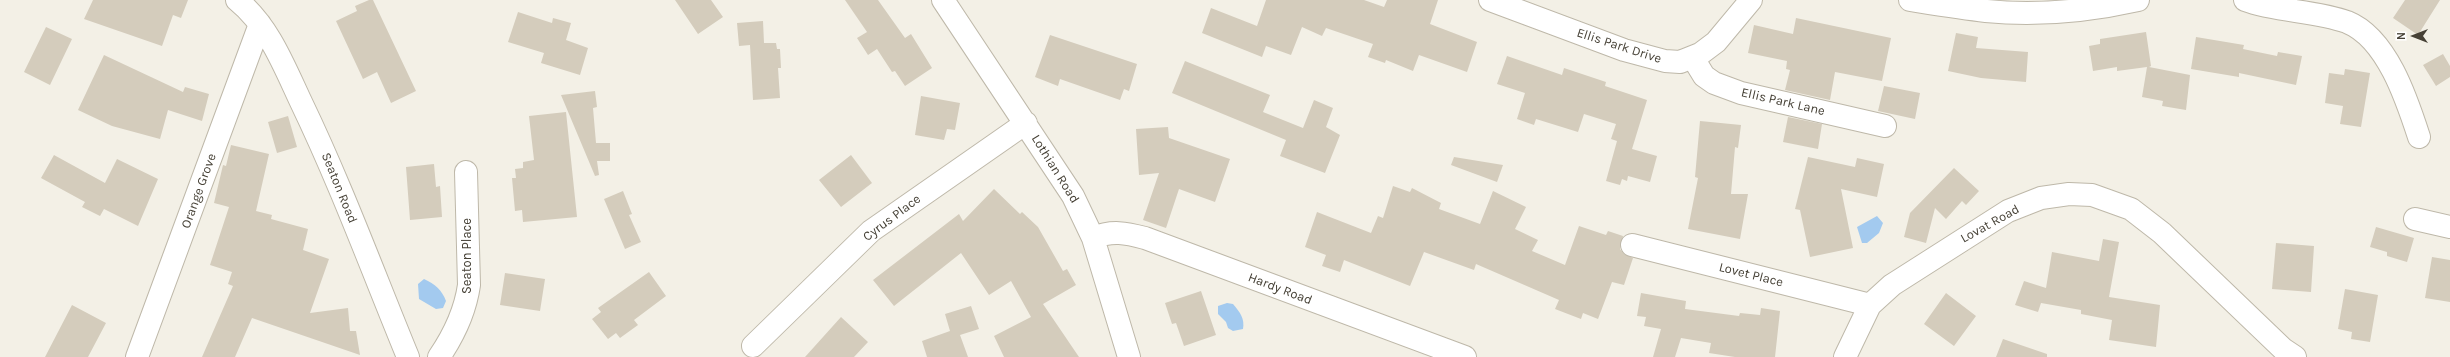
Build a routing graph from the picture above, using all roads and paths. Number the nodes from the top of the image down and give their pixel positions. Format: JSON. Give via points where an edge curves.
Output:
{"nodes":[{"id":1,"x":237,"y":0,"type":"edge"},
{"id":2,"x":942,"y":0,"type":"edge"},
{"id":3,"x":1490,"y":0,"type":"edge"},
{"id":4,"x":1752,"y":0,"type":"edge"},
{"id":5,"x":1910,"y":0,"type":"edge"},
{"id":6,"x":2138,"y":0,"type":"edge"},
{"id":7,"x":2245,"y":0,"type":"edge"},
{"id":8,"x":260,"y":24,"type":"junction"},
{"id":9,"x":1693,"y":58,"type":"junction"},
{"id":10,"x":1026,"y":123,"type":"junction"},
{"id":11,"x":1885,"y":126,"type":"dead end"},
{"id":12,"x":2419,"y":137,"type":"dead end"},
{"id":13,"x":466,"y":172,"type":"dead end"},
{"id":14,"x":2415,"y":220,"type":"dead end"},
{"id":15,"x":2450,"y":227,"type":"edge"},
{"id":16,"x":1093,"y":238,"type":"junction"},
{"id":17,"x":1632,"y":244,"type":"dead end"},
{"id":18,"x":1870,"y":305,"type":"junction"},
{"id":19,"x":753,"y":346,"type":"dead end"},
{"id":20,"x":137,"y":357,"type":"edge"},
{"id":21,"x":408,"y":357,"type":"edge"},
{"id":22,"x":439,"y":357,"type":"edge"},
{"id":23,"x":1129,"y":357,"type":"edge"},
{"id":24,"x":1465,"y":357,"type":"edge"},
{"id":25,"x":1845,"y":357,"type":"edge"},
{"id":26,"x":2295,"y":357,"type":"edge"}],
"edges":[{"from":1,"to":8,"type":"street","name":"Seaton Road"},
{"from":2,"to":10,"type":"street","name":"Lothian Road"},
{"from":3,"to":9,"type":"street","name":"Ellis Park Drive","via":[[1644,57],[1680,62]]},
{"from":4,"to":9,"type":"street","name":"Ellis Park Drive","via":[[1716,42]]},
{"from":5,"to":6,"type":"street","via":[[1987,11],[2050,12],[2110,6]]},
{"from":7,"to":12,"type":"street","via":[[2347,22],[2362,31],[2382,53],[2402,86]]},
{"from":8,"to":20,"type":"street","name":"Orange Grove"},
{"from":8,"to":21,"type":"street","name":"Seaton Road","via":[[273,42],[324,150]]},
{"from":9,"to":11,"type":"street","name":"Ellis Park Lane","via":[[1704,76],[1734,91]]},
{"from":10,"to":16,"type":"street","name":"Lothian Road","via":[[1073,196]]},
{"from":10,"to":19,"type":"street","name":"Cyrus Place","via":[[871,231]]},
{"from":13,"to":22,"type":"street","name":"Seaton Place","via":[[469,285],[451,339]]},
{"from":14,"to":15,"type":"street"},
{"from":16,"to":23,"type":"street","name":"Lothian Road"},
{"from":16,"to":24,"type":"street","name":"Hardy Road","via":[[1112,232],[1124,232],[1145,238]]},
{"from":17,"to":18,"type":"street","name":"Lovet Place"},
{"from":18,"to":25,"type":"street","name":"Lovat Road"},
{"from":18,"to":26,"type":"street","name":"Lovat Road","via":[[1892,285],[2008,211],[2041,198],[2069,194],[2092,195],[2131,208],[2162,233],[2283,349]]}]}
